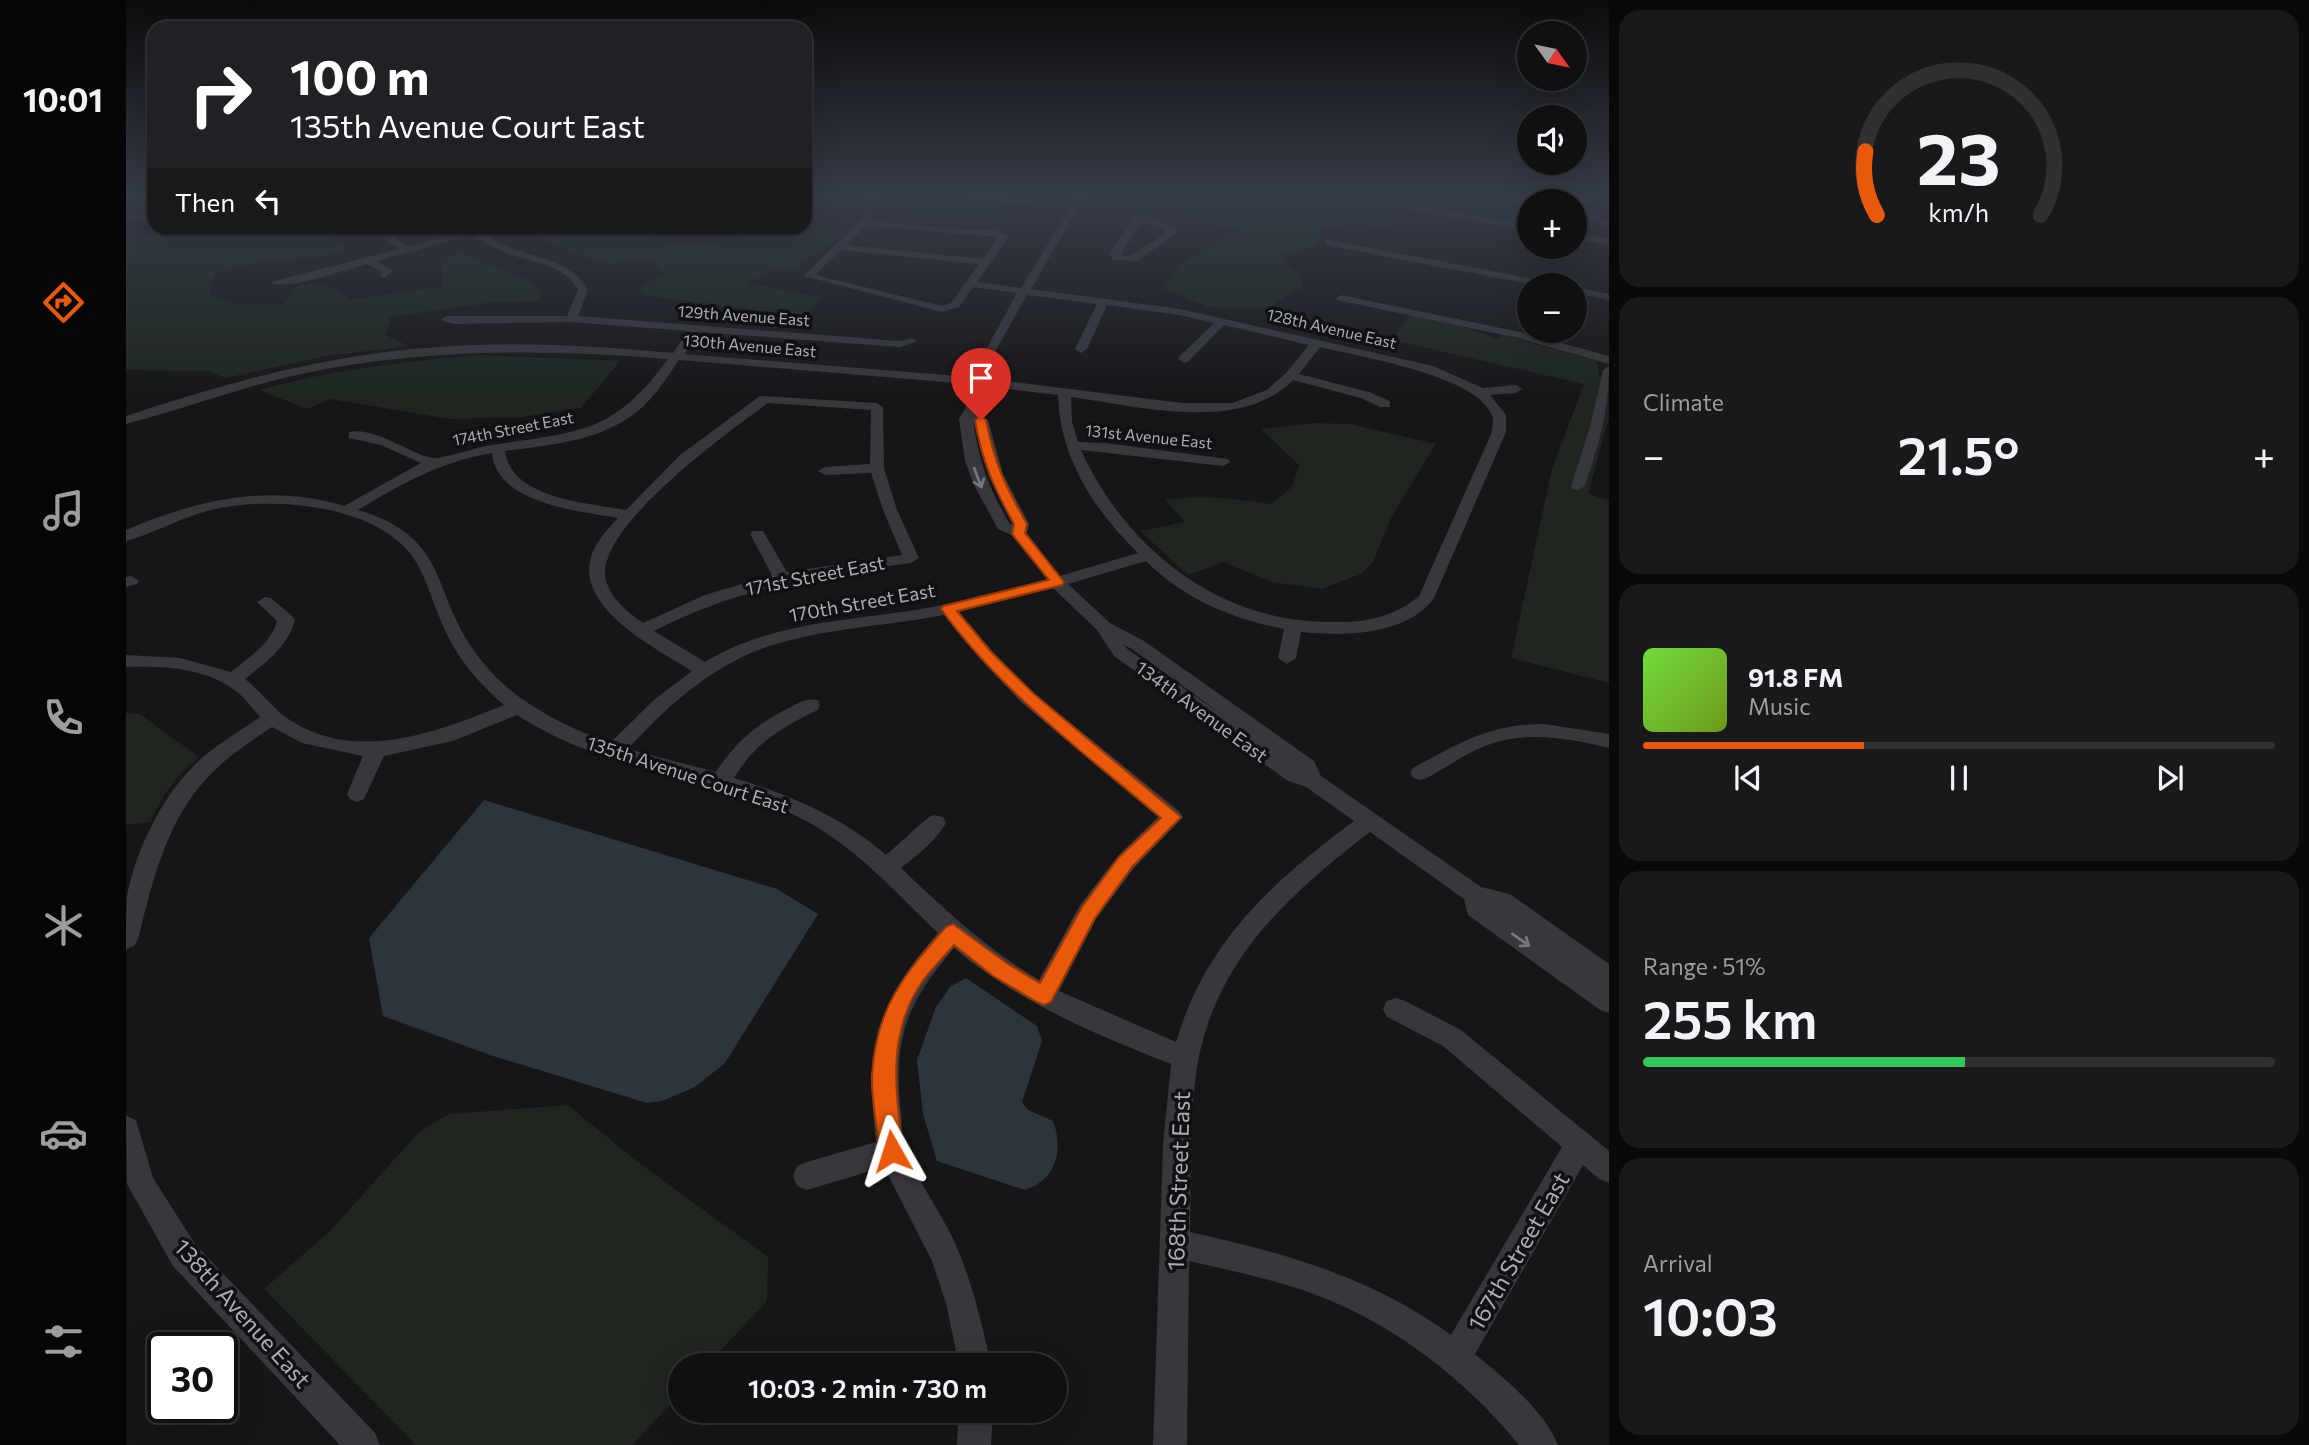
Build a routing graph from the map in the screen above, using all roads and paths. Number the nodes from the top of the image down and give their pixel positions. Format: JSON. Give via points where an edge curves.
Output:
{"nodes":[{"id":1,"x":356,"y":264,"type":"edge"},
{"id":2,"x":376,"y":264,"type":"edge"},
{"id":3,"x":552,"y":264,"type":"edge"},
{"id":4,"x":820,"y":264,"type":"edge"},
{"id":5,"x":983,"y":264,"type":"edge"},
{"id":6,"x":1041,"y":264,"type":"edge"},
{"id":7,"x":1441,"y":264,"type":"edge"},
{"id":8,"x":384,"y":275,"type":"dead end"},
{"id":9,"x":1517,"y":279,"type":"edge"},
{"id":10,"x":276,"y":282,"type":"dead end"},
{"id":11,"x":970,"y":284,"type":"junction"},
{"id":12,"x":1026,"y":292,"type":"junction"},
{"id":13,"x":1587,"y":292,"type":"edge"},
{"id":14,"x":1609,"y":297,"type":"edge"},
{"id":15,"x":1341,"y":298,"type":"dead end"},
{"id":16,"x":1103,"y":302,"type":"junction"},
{"id":17,"x":447,"y":319,"type":"dead end"},
{"id":18,"x":570,"y":319,"type":"junction"},
{"id":19,"x":1222,"y":321,"type":"junction"},
{"id":20,"x":696,"y":329,"type":"junction"},
{"id":21,"x":912,"y":341,"type":"dead end"},
{"id":22,"x":1317,"y":343,"type":"junction"},
{"id":23,"x":1081,"y":349,"type":"dead end"},
{"id":24,"x":676,"y":356,"type":"junction"},
{"id":25,"x":1184,"y":359,"type":"dead end"},
{"id":26,"x":1609,"y":360,"type":"edge"},
{"id":27,"x":1609,"y":370,"type":"edge"},
{"id":28,"x":1291,"y":376,"type":"junction"},
{"id":29,"x":975,"y":381,"type":"junction"},
{"id":30,"x":1516,"y":388,"type":"dead end"},
{"id":31,"x":1481,"y":392,"type":"junction"},
{"id":32,"x":1064,"y":393,"type":"junction"},
{"id":33,"x":1385,"y":404,"type":"dead end"},
{"id":34,"x":971,"y":413,"type":"joint"},
{"id":35,"x":126,"y":420,"type":"edge"},
{"id":36,"x":354,"y":435,"type":"dead end"},
{"id":37,"x":1072,"y":446,"type":"junction"},
{"id":38,"x":498,"y":448,"type":"junction"},
{"id":39,"x":1223,"y":462,"type":"dead end"},
{"id":40,"x":432,"y":463,"type":"junction"},
{"id":41,"x":877,"y":468,"type":"junction"},
{"id":42,"x":825,"y":471,"type":"dead end"},
{"id":43,"x":1578,"y":486,"type":"dead end"},
{"id":44,"x":346,"y":511,"type":"junction"},
{"id":45,"x":629,"y":515,"type":"junction"},
{"id":46,"x":758,"y":534,"type":"dead end"},
{"id":47,"x":1019,"y":534,"type":"joint"},
{"id":48,"x":126,"y":536,"type":"edge"},
{"id":49,"x":1150,"y":555,"type":"junction"},
{"id":50,"x":782,"y":578,"type":"junction"},
{"id":51,"x":1057,"y":582,"type":"junction"},
{"id":52,"x":265,"y":602,"type":"dead end"},
{"id":53,"x":948,"y":609,"type":"junction"},
{"id":54,"x":1293,"y":627,"type":"junction"},
{"id":55,"x":643,"y":630,"type":"junction"},
{"id":56,"x":1287,"y":658,"type":"dead end"},
{"id":57,"x":126,"y":661,"type":"edge"},
{"id":58,"x":706,"y":671,"type":"junction"},
{"id":59,"x":233,"y":679,"type":"junction"},
{"id":60,"x":811,"y":705,"type":"dead end"},
{"id":61,"x":518,"y":707,"type":"junction"},
{"id":62,"x":272,"y":718,"type":"junction"},
{"id":63,"x":1609,"y":741,"type":"edge"},
{"id":64,"x":376,"y":750,"type":"junction"},
{"id":65,"x":612,"y":752,"type":"junction"},
{"id":66,"x":1420,"y":773,"type":"dead end"},
{"id":67,"x":720,"y":783,"type":"junction"},
{"id":68,"x":357,"y":794,"type":"dead end"},
{"id":69,"x":1370,"y":820,"type":"junction"},
{"id":70,"x":935,"y":823,"type":"dead end"},
{"id":71,"x":886,"y":867,"type":"junction"},
{"id":72,"x":132,"y":894,"type":"edge"},
{"id":73,"x":1475,"y":895,"type":"junction"},
{"id":74,"x":953,"y":933,"type":"junction"},
{"id":75,"x":126,"y":939,"type":"edge"},
{"id":76,"x":1609,"y":978,"type":"edge"},
{"id":77,"x":1044,"y":996,"type":"junction"},
{"id":78,"x":1609,"y":1002,"type":"edge"},
{"id":79,"x":1396,"y":1009,"type":"dead end"},
{"id":80,"x":1185,"y":1058,"type":"junction"},
{"id":81,"x":126,"y":1130,"type":"edge"},
{"id":82,"x":1579,"y":1145,"type":"junction"},
{"id":83,"x":892,"y":1151,"type":"junction"},
{"id":84,"x":1609,"y":1169,"type":"edge"},
{"id":85,"x":807,"y":1176,"type":"dead end"},
{"id":86,"x":1175,"y":1243,"type":"junction"},
{"id":87,"x":973,"y":1353,"type":"edge"},
{"id":88,"x":1456,"y":1357,"type":"junction"},
{"id":89,"x":975,"y":1423,"type":"edge"},
{"id":90,"x":363,"y":1445,"type":"edge"},
{"id":91,"x":974,"y":1445,"type":"edge"},
{"id":92,"x":1170,"y":1445,"type":"edge"},
{"id":93,"x":1541,"y":1445,"type":"edge"}],
"edges":[{"from":1,"to":10,"type":"street"},
{"from":2,"to":8,"type":"street","via":[[388,271]]},
{"from":3,"to":18,"type":"street","via":[[572,275],[583,290]]},
{"from":4,"to":11,"type":"street","via":[[811,278],[930,307],[955,305]]},
{"from":5,"to":11,"type":"street"},
{"from":6,"to":12,"type":"street"},
{"from":7,"to":9,"type":"street"},
{"from":11,"to":12,"type":"street","name":"128th Avenue East"},
{"from":12,"to":16,"type":"street","name":"128th Avenue East"},
{"from":12,"to":29,"type":"street"},
{"from":13,"to":14,"type":"street"},
{"from":15,"to":26,"type":"street","via":[[1520,335]]},
{"from":16,"to":19,"type":"street","name":"128th Avenue East"},
{"from":16,"to":23,"type":"street"},
{"from":17,"to":18,"type":"street","name":"129th Avenue East"},
{"from":18,"to":20,"type":"street","name":"129th Avenue East"},
{"from":19,"to":22,"type":"street","name":"128th Avenue East"},
{"from":19,"to":25,"type":"street"},
{"from":20,"to":21,"type":"street","name":"129th Avenue East","via":[[900,344]]},
{"from":20,"to":24,"type":"street","name":"174th Street East"},
{"from":22,"to":28,"type":"street","name":"130th Avenue East"},
{"from":22,"to":31,"type":"street","name":"128th Avenue East","via":[[1442,373]]},
{"from":24,"to":29,"type":"street","name":"130th Avenue East"},
{"from":24,"to":35,"type":"street","name":"130th Avenue East","via":[[479,348],[361,360],[257,380]]},
{"from":24,"to":38,"type":"street","name":"174th Street East","via":[[636,407],[615,421],[561,438]]},
{"from":27,"to":43,"type":"street"},
{"from":28,"to":32,"type":"street","name":"130th Avenue East","via":[[1266,398],[1241,405],[1197,408]]},
{"from":28,"to":33,"type":"street"},
{"from":29,"to":32,"type":"street","name":"130th Avenue East"},
{"from":29,"to":34,"type":"street"},
{"from":30,"to":31,"type":"street"},
{"from":31,"to":54,"type":"street","via":[[1499,415],[1499,432],[1426,598],[1410,612],[1381,624]]},
{"from":32,"to":37,"type":"street","via":[[1065,426]]},
{"from":34,"to":47,"type":"street","via":[[966,419],[968,443],[981,485],[1003,526]]},
{"from":36,"to":40,"type":"street","via":[[385,442]]},
{"from":37,"to":39,"type":"street","name":"131st Avenue East"},
{"from":37,"to":49,"type":"street","via":[[1097,495]]},
{"from":38,"to":40,"type":"street","name":"174th Street East"},
{"from":38,"to":45,"type":"street","via":[[505,474],[515,484],[564,502]]},
{"from":40,"to":44,"type":"street","name":"174th Street East"},
{"from":41,"to":42,"type":"street"},
{"from":41,"to":45,"type":"street","via":[[877,407],[765,399],[685,458]]},
{"from":41,"to":50,"type":"street","name":"171st Street East","via":[[911,558]]},
{"from":44,"to":48,"type":"street","name":"135th Avenue Court East","via":[[297,499],[233,501],[192,509]]},
{"from":44,"to":61,"type":"street","name":"135th Avenue Court East","via":[[401,535],[420,554],[460,642],[477,667]]},
{"from":45,"to":55,"type":"street","via":[[604,545],[595,576],[609,603]]},
{"from":46,"to":50,"type":"street"},
{"from":47,"to":51,"type":"street","name":"134th Avenue East"},
{"from":49,"to":51,"type":"street","name":"170th Street East"},
{"from":49,"to":54,"type":"street","via":[[1205,597]]},
{"from":50,"to":55,"type":"street","name":"171st Street East","via":[[729,592]]},
{"from":51,"to":53,"type":"street","name":"170th Street East"},
{"from":51,"to":69,"type":"street","name":"134th Avenue East","via":[[1103,626],[1120,652]]},
{"from":52,"to":59,"type":"street","via":[[286,620],[285,626],[264,653]]},
{"from":53,"to":58,"type":"street","name":"170th Street East","via":[[788,636],[760,644]]},
{"from":53,"to":77,"type":"street","via":[[1028,698],[1172,817],[1126,862],[1088,912]]},
{"from":54,"to":56,"type":"street"},
{"from":55,"to":58,"type":"street"},
{"from":57,"to":59,"type":"street","via":[[201,668]]},
{"from":58,"to":65,"type":"street","name":"170th Street East","via":[[654,710]]},
{"from":59,"to":62,"type":"street"},
{"from":60,"to":67,"type":"street","via":[[751,737]]},
{"from":61,"to":64,"type":"street","via":[[446,736]]},
{"from":61,"to":65,"type":"street","name":"135th Avenue Court East","via":[[562,733]]},
{"from":62,"to":64,"type":"street","via":[[312,738]]},
{"from":62,"to":72,"type":"street","via":[[202,769],[175,803]]},
{"from":63,"to":66,"type":"street","via":[[1554,731],[1503,733],[1477,741]]},
{"from":64,"to":68,"type":"street"},
{"from":65,"to":67,"type":"street","name":"135th Avenue Court East"},
{"from":67,"to":71,"type":"street","name":"135th Avenue Court East","via":[[786,804],[832,826]]},
{"from":69,"to":73,"type":"street","name":"134th Avenue East"},
{"from":69,"to":80,"type":"street","name":"168th Street East","via":[[1312,864],[1246,931],[1209,988]]},
{"from":70,"to":71,"type":"street"},
{"from":71,"to":74,"type":"street","name":"135th Avenue Court East"},
{"from":72,"to":75,"type":"street"},
{"from":73,"to":76,"type":"street","name":"134th Avenue East","via":[[1502,901]]},
{"from":73,"to":78,"type":"street","name":"134th Avenue East","one_way":true,"via":[[1476,908]]},
{"from":74,"to":77,"type":"street","name":"135th Avenue Court East","via":[[1000,970]]},
{"from":74,"to":83,"type":"street","via":[[915,975],[898,1004],[883,1076]]},
{"from":77,"to":80,"type":"street","name":"135th Avenue Court East","via":[[1098,1024]]},
{"from":79,"to":82,"type":"street","via":[[1452,1038]]},
{"from":80,"to":86,"type":"street","name":"168th Street East","via":[[1178,1097]]},
{"from":81,"to":90,"type":"street","name":"138th Avenue East","via":[[141,1184],[184,1255]]},
{"from":82,"to":84,"type":"street"},
{"from":82,"to":88,"type":"street","name":"167th Street East"},
{"from":83,"to":85,"type":"street"},
{"from":83,"to":87,"type":"street","via":[[940,1244],[965,1310]]},
{"from":86,"to":88,"type":"street","via":[[1285,1269],[1361,1298]]},
{"from":86,"to":92,"type":"street","name":"168th Street East"},
{"from":88,"to":93,"type":"street"},
{"from":89,"to":91,"type":"street"}]}
